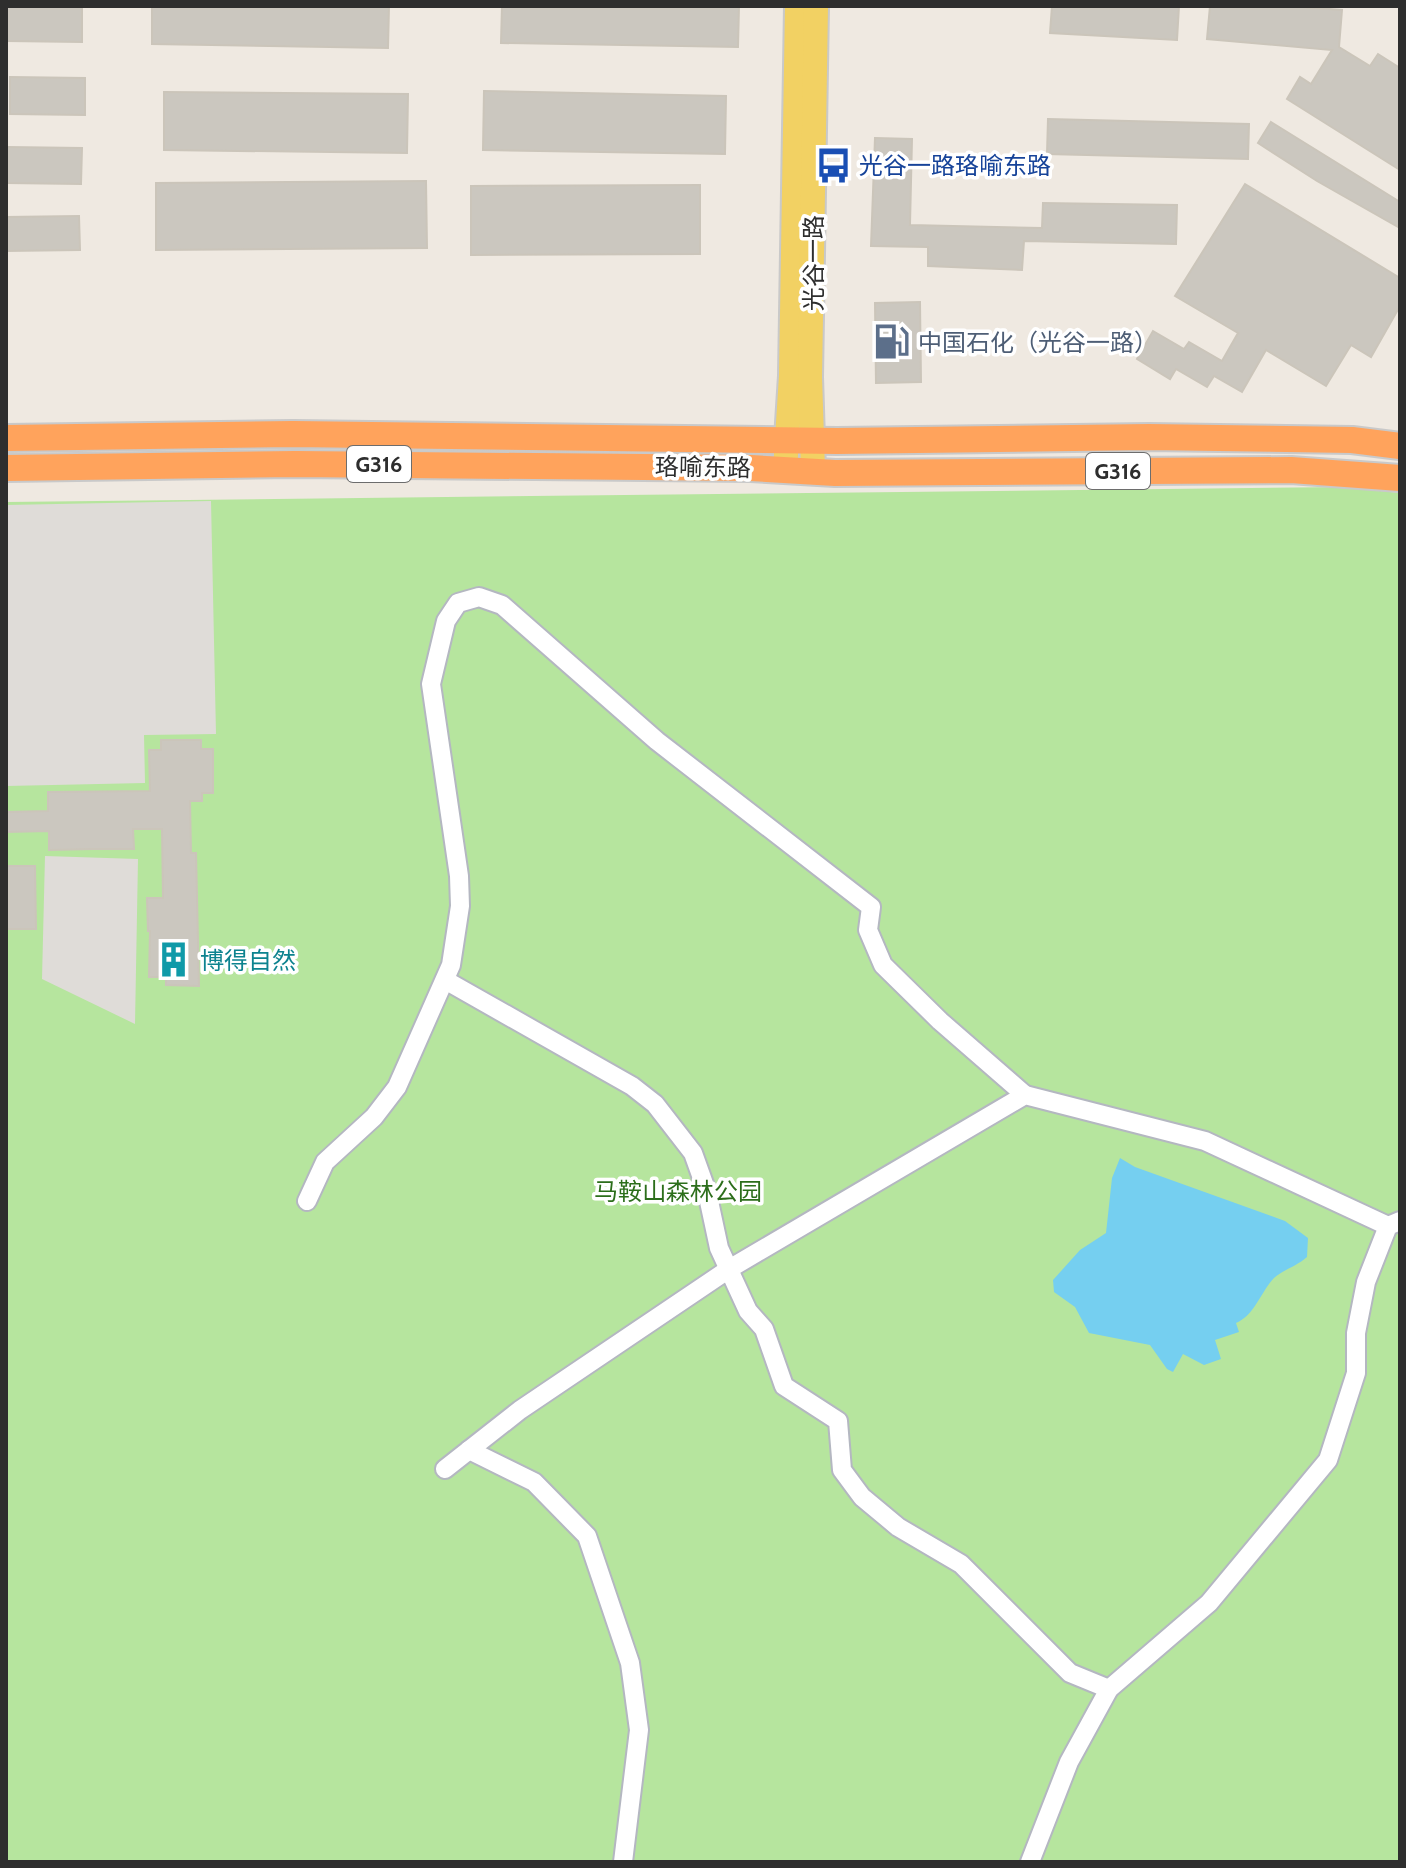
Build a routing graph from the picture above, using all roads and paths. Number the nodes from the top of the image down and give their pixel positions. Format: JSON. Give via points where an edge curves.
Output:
{"nodes":[{"id":1,"x":797,"y":6,"type":"edge"},
{"id":2,"x":816,"y":6,"type":"edge"},
{"id":3,"x":6,"y":438,"type":"edge"},
{"id":4,"x":799,"y":440,"type":"junction"},
{"id":5,"x":1400,"y":446,"type":"edge"},
{"id":6,"x":6,"y":468,"type":"edge"},
{"id":7,"x":785,"y":470,"type":"junction"},
{"id":8,"x":813,"y":471,"type":"junction"},
{"id":9,"x":1400,"y":478,"type":"edge"},
{"id":10,"x":445,"y":980,"type":"junction"},
{"id":11,"x":1025,"y":1095,"type":"junction"},
{"id":12,"x":307,"y":1201,"type":"dead end"},
{"id":13,"x":1394,"y":1224,"type":"edge"},
{"id":14,"x":729,"y":1269,"type":"junction"},
{"id":15,"x":469,"y":1450,"type":"junction"},
{"id":16,"x":445,"y":1469,"type":"dead end"},
{"id":17,"x":1109,"y":1689,"type":"junction"},
{"id":18,"x":623,"y":1862,"type":"edge"},
{"id":19,"x":1030,"y":1862,"type":"edge"}],
"edges":[{"from":1,"to":4,"type":"main road","name":"光谷一路","via":[[791,376]]},
{"from":2,"to":4,"type":"main road","name":"光谷一路","via":[[810,377]]},
{"from":3,"to":4,"type":"highway","name":"珞喻东路","number":"G316","via":[[293,434]]},
{"from":4,"to":5,"type":"highway","name":"珞喻东路","number":"G316","via":[[1194,437]]},
{"from":4,"to":7,"type":"main road","name":"光谷一路"},
{"from":4,"to":8,"type":"main road","name":"光谷一路"},
{"from":6,"to":7,"type":"highway","name":"珞喻东路","number":"G316","via":[[295,464]]},
{"from":7,"to":8,"type":"highway","name":"珞喻东路","number":"G316"},
{"from":8,"to":9,"type":"highway","name":"珞喻东路","number":"G316","via":[[1291,470]]},
{"from":10,"to":11,"type":"street","via":[[460,906],[459,876],[431,684],[446,621],[458,603],[479,597],[502,605],[657,741],[871,907],[868,930],[883,965]]},
{"from":10,"to":12,"type":"street","via":[[397,1087],[374,1117],[325,1162]]},
{"from":10,"to":14,"type":"street","via":[[655,1104],[693,1153]]},
{"from":11,"to":13,"type":"street","via":[[1205,1141]]},
{"from":11,"to":14,"type":"street"},
{"from":13,"to":17,"type":"street","via":[[1366,1282],[1356,1333],[1356,1373],[1328,1460],[1209,1603]]},
{"from":14,"to":15,"type":"street"},
{"from":14,"to":17,"type":"street","via":[[748,1311],[764,1329],[784,1386],[838,1421],[842,1470],[862,1497],[898,1527],[961,1564],[1070,1673]]},
{"from":15,"to":16,"type":"street"},
{"from":15,"to":18,"type":"street","via":[[534,1482],[587,1536],[630,1663],[639,1730]]},
{"from":17,"to":19,"type":"street","via":[[1069,1762]]}]}
